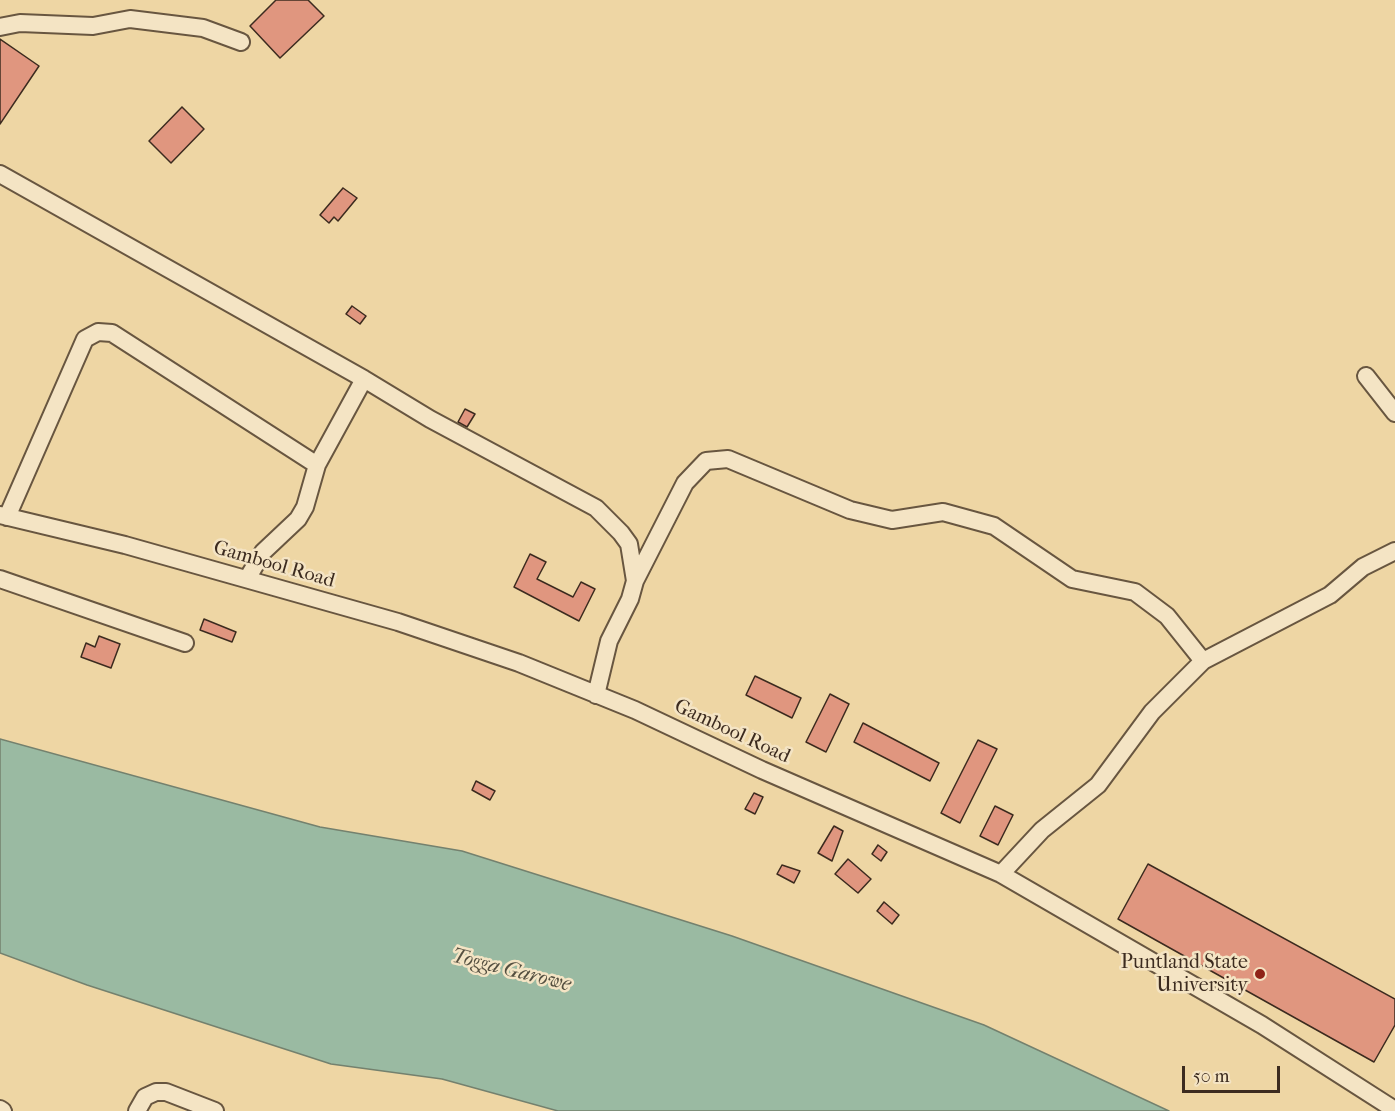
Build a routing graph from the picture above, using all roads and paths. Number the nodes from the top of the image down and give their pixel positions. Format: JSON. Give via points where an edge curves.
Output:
{"nodes":[{"id":1,"x":0,"y":27,"type":"edge"},
{"id":2,"x":242,"y":42,"type":"dead end"},
{"id":3,"x":0,"y":174,"type":"edge"},
{"id":4,"x":1366,"y":376,"type":"dead end"},
{"id":5,"x":364,"y":379,"type":"junction"},
{"id":6,"x":1395,"y":413,"type":"edge"},
{"id":7,"x":317,"y":465,"type":"junction"},
{"id":8,"x":4,"y":516,"type":"edge"},
{"id":9,"x":1395,"y":551,"type":"edge"},
{"id":10,"x":0,"y":579,"type":"edge"},
{"id":11,"x":247,"y":579,"type":"junction"},
{"id":12,"x":635,"y":581,"type":"junction"},
{"id":13,"x":184,"y":643,"type":"dead end"},
{"id":14,"x":1203,"y":661,"type":"junction"},
{"id":15,"x":596,"y":695,"type":"junction"},
{"id":16,"x":1001,"y":874,"type":"junction"},
{"id":17,"x":1395,"y":1110,"type":"edge"},
{"id":18,"x":137,"y":1111,"type":"edge"},
{"id":19,"x":215,"y":1111,"type":"edge"}],
"edges":[{"from":1,"to":2,"type":"street","via":[[20,23],[93,26],[130,20],[203,28]]},
{"from":3,"to":5,"type":"street"},
{"from":4,"to":6,"type":"street"},
{"from":5,"to":7,"type":"street"},
{"from":5,"to":12,"type":"street","via":[[596,508],[629,544]]},
{"from":7,"to":8,"type":"street","via":[[112,333],[98,332],[85,339]]},
{"from":7,"to":11,"type":"street","via":[[298,519],[263,552]]},
{"from":8,"to":11,"type":"street","name":"Gambool Road"},
{"from":9,"to":14,"type":"street","via":[[1363,567],[1330,595]]},
{"from":10,"to":13,"type":"street"},
{"from":11,"to":15,"type":"street","name":"Gambool Road","via":[[409,626],[519,663]]},
{"from":12,"to":14,"type":"street","via":[[685,483],[706,461],[728,459],[850,510],[892,520],[943,512],[994,526],[1072,579],[1135,592],[1167,616]]},
{"from":12,"to":15,"type":"street","via":[[609,641]]},
{"from":14,"to":16,"type":"street","via":[[1152,712],[1098,785],[1042,830]]},
{"from":15,"to":16,"type":"street","name":"Gambool Road"},
{"from":16,"to":17,"type":"street","name":"Gambool Road","via":[[1262,1025]]},
{"from":18,"to":19,"type":"street","via":[[145,1097],[156,1092],[166,1092]]}]}
